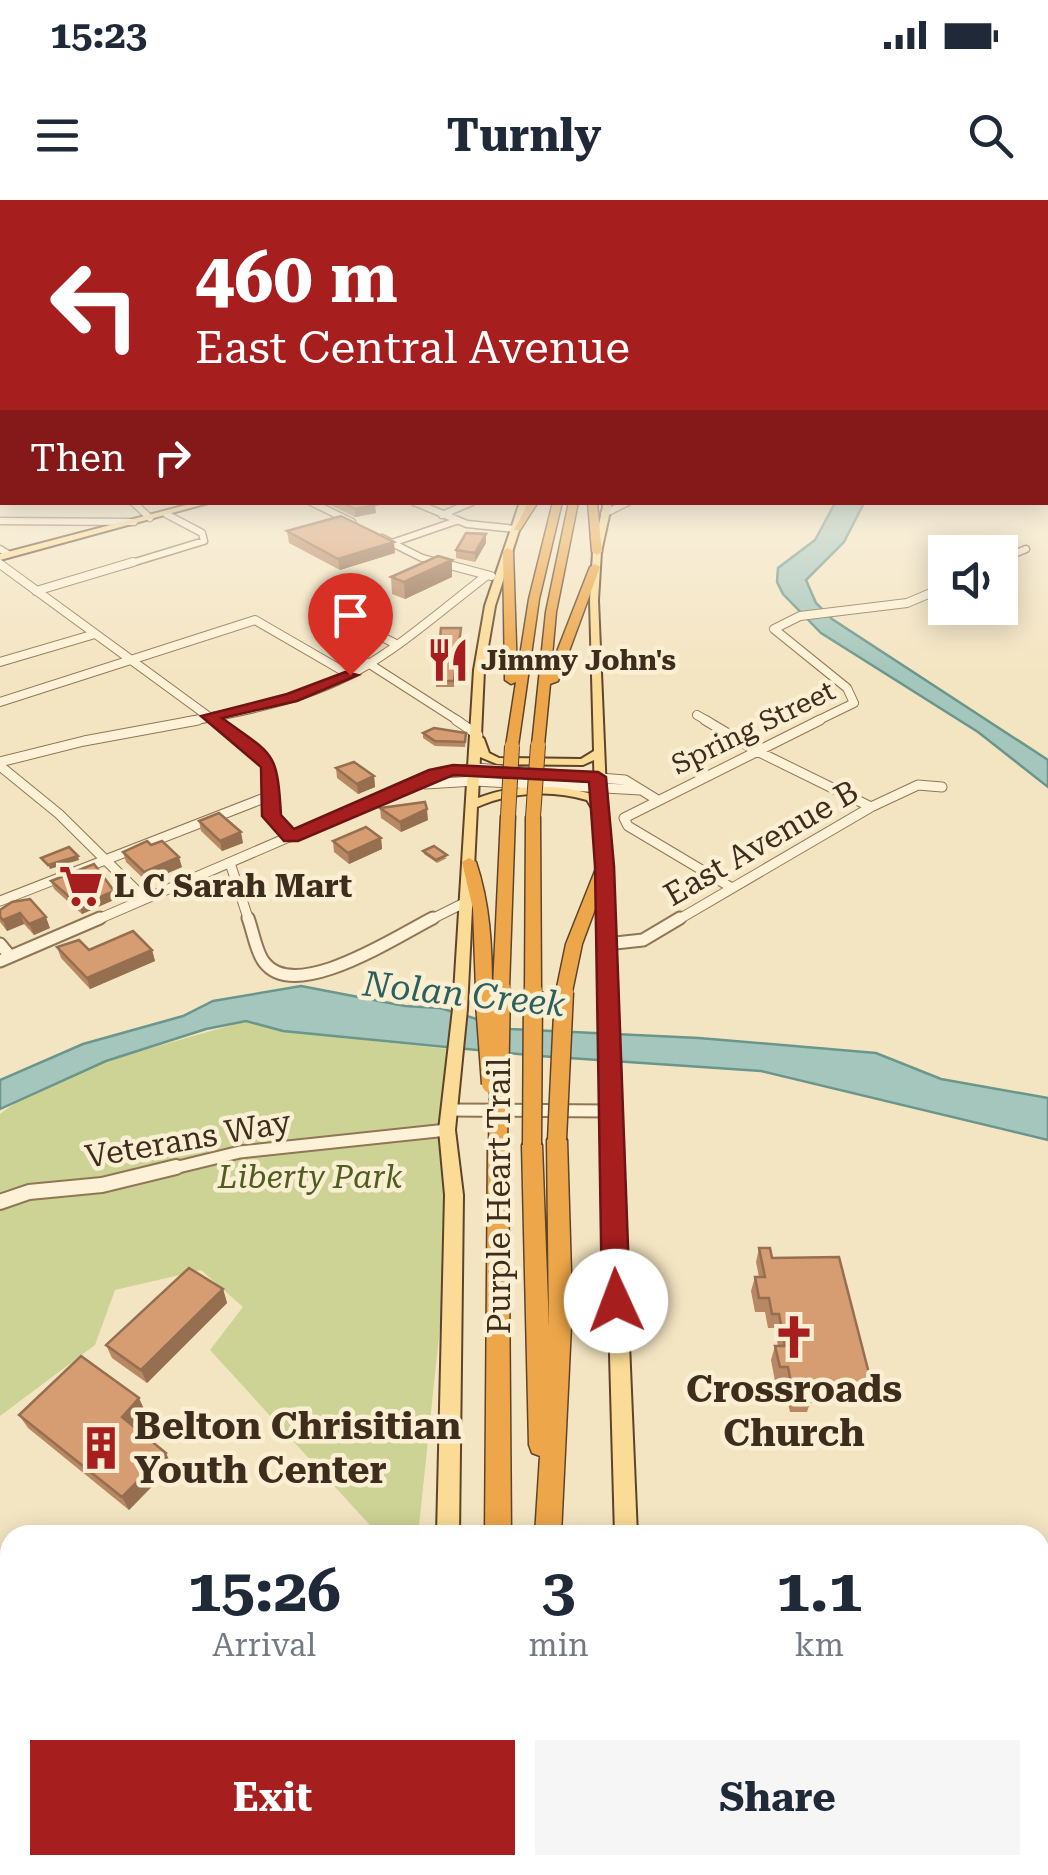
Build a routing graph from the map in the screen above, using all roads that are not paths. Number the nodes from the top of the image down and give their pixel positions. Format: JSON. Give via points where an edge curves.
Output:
{"nodes":[{"id":1,"x":157,"y":516,"type":"edge"},
{"id":2,"x":170,"y":516,"type":"edge"},
{"id":3,"x":341,"y":516,"type":"edge"},
{"id":4,"x":445,"y":516,"type":"edge"},
{"id":5,"x":520,"y":516,"type":"edge"},
{"id":6,"x":524,"y":516,"type":"edge"},
{"id":7,"x":554,"y":516,"type":"edge"},
{"id":8,"x":571,"y":516,"type":"edge"},
{"id":9,"x":593,"y":516,"type":"edge"},
{"id":10,"x":604,"y":516,"type":"edge"},
{"id":11,"x":150,"y":518,"type":"joint"},
{"id":12,"x":0,"y":521,"type":"edge"},
{"id":13,"x":456,"y":521,"type":"junction"},
{"id":14,"x":134,"y":522,"type":"junction"},
{"id":15,"x":361,"y":526,"type":"edge"},
{"id":16,"x":516,"y":528,"type":"junction"},
{"id":17,"x":370,"y":532,"type":"edge"},
{"id":18,"x":392,"y":543,"type":"junction"},
{"id":19,"x":1026,"y":550,"type":"dead end"},
{"id":20,"x":508,"y":551,"type":"junction"},
{"id":21,"x":597,"y":552,"type":"junction"},
{"id":22,"x":1018,"y":553,"type":"edge"},
{"id":23,"x":2,"y":556,"type":"edge"},
{"id":24,"x":596,"y":567,"type":"junction"},
{"id":25,"x":486,"y":576,"type":"junction"},
{"id":26,"x":500,"y":576,"type":"junction"},
{"id":27,"x":36,"y":591,"type":"junction"},
{"id":28,"x":928,"y":594,"type":"edge"},
{"id":29,"x":328,"y":609,"type":"dead end"},
{"id":30,"x":95,"y":634,"type":"junction"},
{"id":31,"x":394,"y":643,"type":"junction"},
{"id":32,"x":131,"y":660,"type":"junction"},
{"id":33,"x":0,"y":662,"type":"edge"},
{"id":34,"x":368,"y":663,"type":"junction"},
{"id":35,"x":350,"y":675,"type":"junction"},
{"id":36,"x":0,"y":702,"type":"edge"},
{"id":37,"x":697,"y":715,"type":"dead end"},
{"id":38,"x":209,"y":716,"type":"junction"},
{"id":39,"x":540,"y":720,"type":"junction"},
{"id":40,"x":514,"y":726,"type":"junction"},
{"id":41,"x":478,"y":736,"type":"junction"},
{"id":42,"x":757,"y":751,"type":"junction"},
{"id":43,"x":599,"y":753,"type":"junction"},
{"id":44,"x":0,"y":764,"type":"edge"},
{"id":45,"x":476,"y":774,"type":"junction"},
{"id":46,"x":598,"y":782,"type":"junction"},
{"id":47,"x":942,"y":787,"type":"dead end"},
{"id":48,"x":272,"y":795,"type":"junction"},
{"id":49,"x":656,"y":799,"type":"junction"},
{"id":50,"x":473,"y":805,"type":"junction"},
{"id":51,"x":871,"y":808,"type":"junction"},
{"id":52,"x":602,"y":824,"type":"junction"},
{"id":53,"x":291,"y":837,"type":"junction"},
{"id":54,"x":105,"y":858,"type":"junction"},
{"id":55,"x":469,"y":862,"type":"junction"},
{"id":56,"x":230,"y":864,"type":"junction"},
{"id":57,"x":604,"y":866,"type":"junction"},
{"id":58,"x":732,"y":888,"type":"junction"},
{"id":59,"x":145,"y":899,"type":"junction"},
{"id":60,"x":0,"y":901,"type":"edge"},
{"id":61,"x":466,"y":902,"type":"junction"},
{"id":62,"x":0,"y":944,"type":"edge"},
{"id":63,"x":606,"y":944,"type":"junction"},
{"id":64,"x":5,"y":959,"type":"edge"},
{"id":65,"x":492,"y":989,"type":"junction"},
{"id":66,"x":610,"y":1111,"type":"junction"},
{"id":67,"x":450,"y":1112,"type":"junction"},
{"id":68,"x":0,"y":1202,"type":"edge"},
{"id":69,"x":448,"y":1525,"type":"edge"},
{"id":70,"x":498,"y":1525,"type":"edge"},
{"id":71,"x":546,"y":1525,"type":"edge"},
{"id":72,"x":547,"y":1525,"type":"edge"},
{"id":73,"x":626,"y":1525,"type":"edge"}],
"edges":[{"from":1,"to":11,"type":"main road"},
{"from":2,"to":27,"type":"street","via":[[202,533],[204,541]]},
{"from":3,"to":15,"type":"street"},
{"from":4,"to":13,"type":"street"},
{"from":5,"to":16,"type":"main road"},
{"from":6,"to":16,"type":"highway"},
{"from":7,"to":40,"type":"highway","name":"Purple Heart Trail"},
{"from":8,"to":39,"type":"highway","name":"Purple Heart Trail","via":[[551,612]]},
{"from":9,"to":21,"type":"highway"},
{"from":10,"to":21,"type":"main road"},
{"from":11,"to":14,"type":"main road"},
{"from":12,"to":14,"type":"street"},
{"from":13,"to":16,"type":"street"},
{"from":13,"to":18,"type":"street"},
{"from":14,"to":23,"type":"main road"},
{"from":16,"to":20,"type":"main road"},
{"from":17,"to":18,"type":"street"},
{"from":18,"to":25,"type":"street"},
{"from":19,"to":22,"type":"street"},
{"from":20,"to":26,"type":"main road"},
{"from":20,"to":40,"type":"highway"},
{"from":21,"to":24,"type":"main road"},
{"from":23,"to":27,"type":"street"},
{"from":24,"to":39,"type":"highway"},
{"from":24,"to":43,"type":"main road"},
{"from":25,"to":26,"type":"street"},
{"from":25,"to":31,"type":"street"},
{"from":26,"to":41,"type":"main road","via":[[482,650]]},
{"from":27,"to":30,"type":"street"},
{"from":28,"to":42,"type":"street","name":"Spring Street","via":[[907,603],[800,616],[774,629],[848,688],[854,703]]},
{"from":29,"to":31,"type":"street"},
{"from":30,"to":32,"type":"street"},
{"from":30,"to":33,"type":"street"},
{"from":31,"to":34,"type":"street"},
{"from":32,"to":35,"type":"street","via":[[246,621],[265,624]]},
{"from":32,"to":36,"type":"street"},
{"from":32,"to":38,"type":"street"},
{"from":34,"to":35,"type":"street"},
{"from":34,"to":41,"type":"street"},
{"from":35,"to":38,"type":"street","via":[[291,698]]},
{"from":37,"to":42,"type":"street"},
{"from":38,"to":44,"type":"street","via":[[58,744]]},
{"from":38,"to":48,"type":"street","via":[[261,754],[270,766]]},
{"from":39,"to":71,"type":"highway","name":"Purple Heart Trail","bridge":true,"via":[[533,817],[532,1145]]},
{"from":40,"to":65,"type":"highway","name":"Purple Heart Trail","bridge":true},
{"from":41,"to":43,"type":"main road","via":[[484,755],[497,761],[583,762]]},
{"from":41,"to":45,"type":"main road"},
{"from":42,"to":49,"type":"street","name":"Spring Street"},
{"from":42,"to":51,"type":"street"},
{"from":43,"to":46,"type":"main road"},
{"from":44,"to":54,"type":"street"},
{"from":45,"to":46,"type":"street"},
{"from":45,"to":50,"type":"main road"},
{"from":45,"to":53,"type":"street","via":[[410,786]]},
{"from":46,"to":49,"type":"street"},
{"from":46,"to":52,"type":"main road"},
{"from":47,"to":51,"type":"street","name":"East Avenue B","via":[[918,785]]},
{"from":48,"to":53,"type":"street","via":[[272,816]]},
{"from":48,"to":54,"type":"street"},
{"from":49,"to":58,"type":"street","name":"Spring Street","via":[[623,820]]},
{"from":50,"to":52,"type":"main road","via":[[496,794],[568,792],[591,798]]},
{"from":50,"to":55,"type":"main road"},
{"from":51,"to":58,"type":"street","name":"East Avenue B"},
{"from":52,"to":57,"type":"main road"},
{"from":53,"to":56,"type":"street"},
{"from":54,"to":59,"type":"street"},
{"from":54,"to":60,"type":"street"},
{"from":55,"to":61,"type":"main road"},
{"from":55,"to":65,"type":"highway"},
{"from":56,"to":59,"type":"street"},
{"from":56,"to":61,"type":"street","via":[[262,962],[283,977],[330,969]]},
{"from":57,"to":63,"type":"main road"},
{"from":57,"to":72,"type":"highway","bridge":true,"via":[[564,992],[557,1140],[561,1305]]},
{"from":58,"to":63,"type":"street","name":"East Avenue B","via":[[643,940]]},
{"from":59,"to":64,"type":"street"},
{"from":61,"to":67,"type":"main road"},
{"from":62,"to":64,"type":"street"},
{"from":63,"to":66,"type":"main road"},
{"from":65,"to":70,"type":"highway","name":"Purple Heart Trail","bridge":true},
{"from":66,"to":67,"type":"street","name":"Veterans Way"},
{"from":66,"to":73,"type":"main road"},
{"from":67,"to":68,"type":"street","name":"Veterans Way"},
{"from":67,"to":69,"type":"main road"}]}
